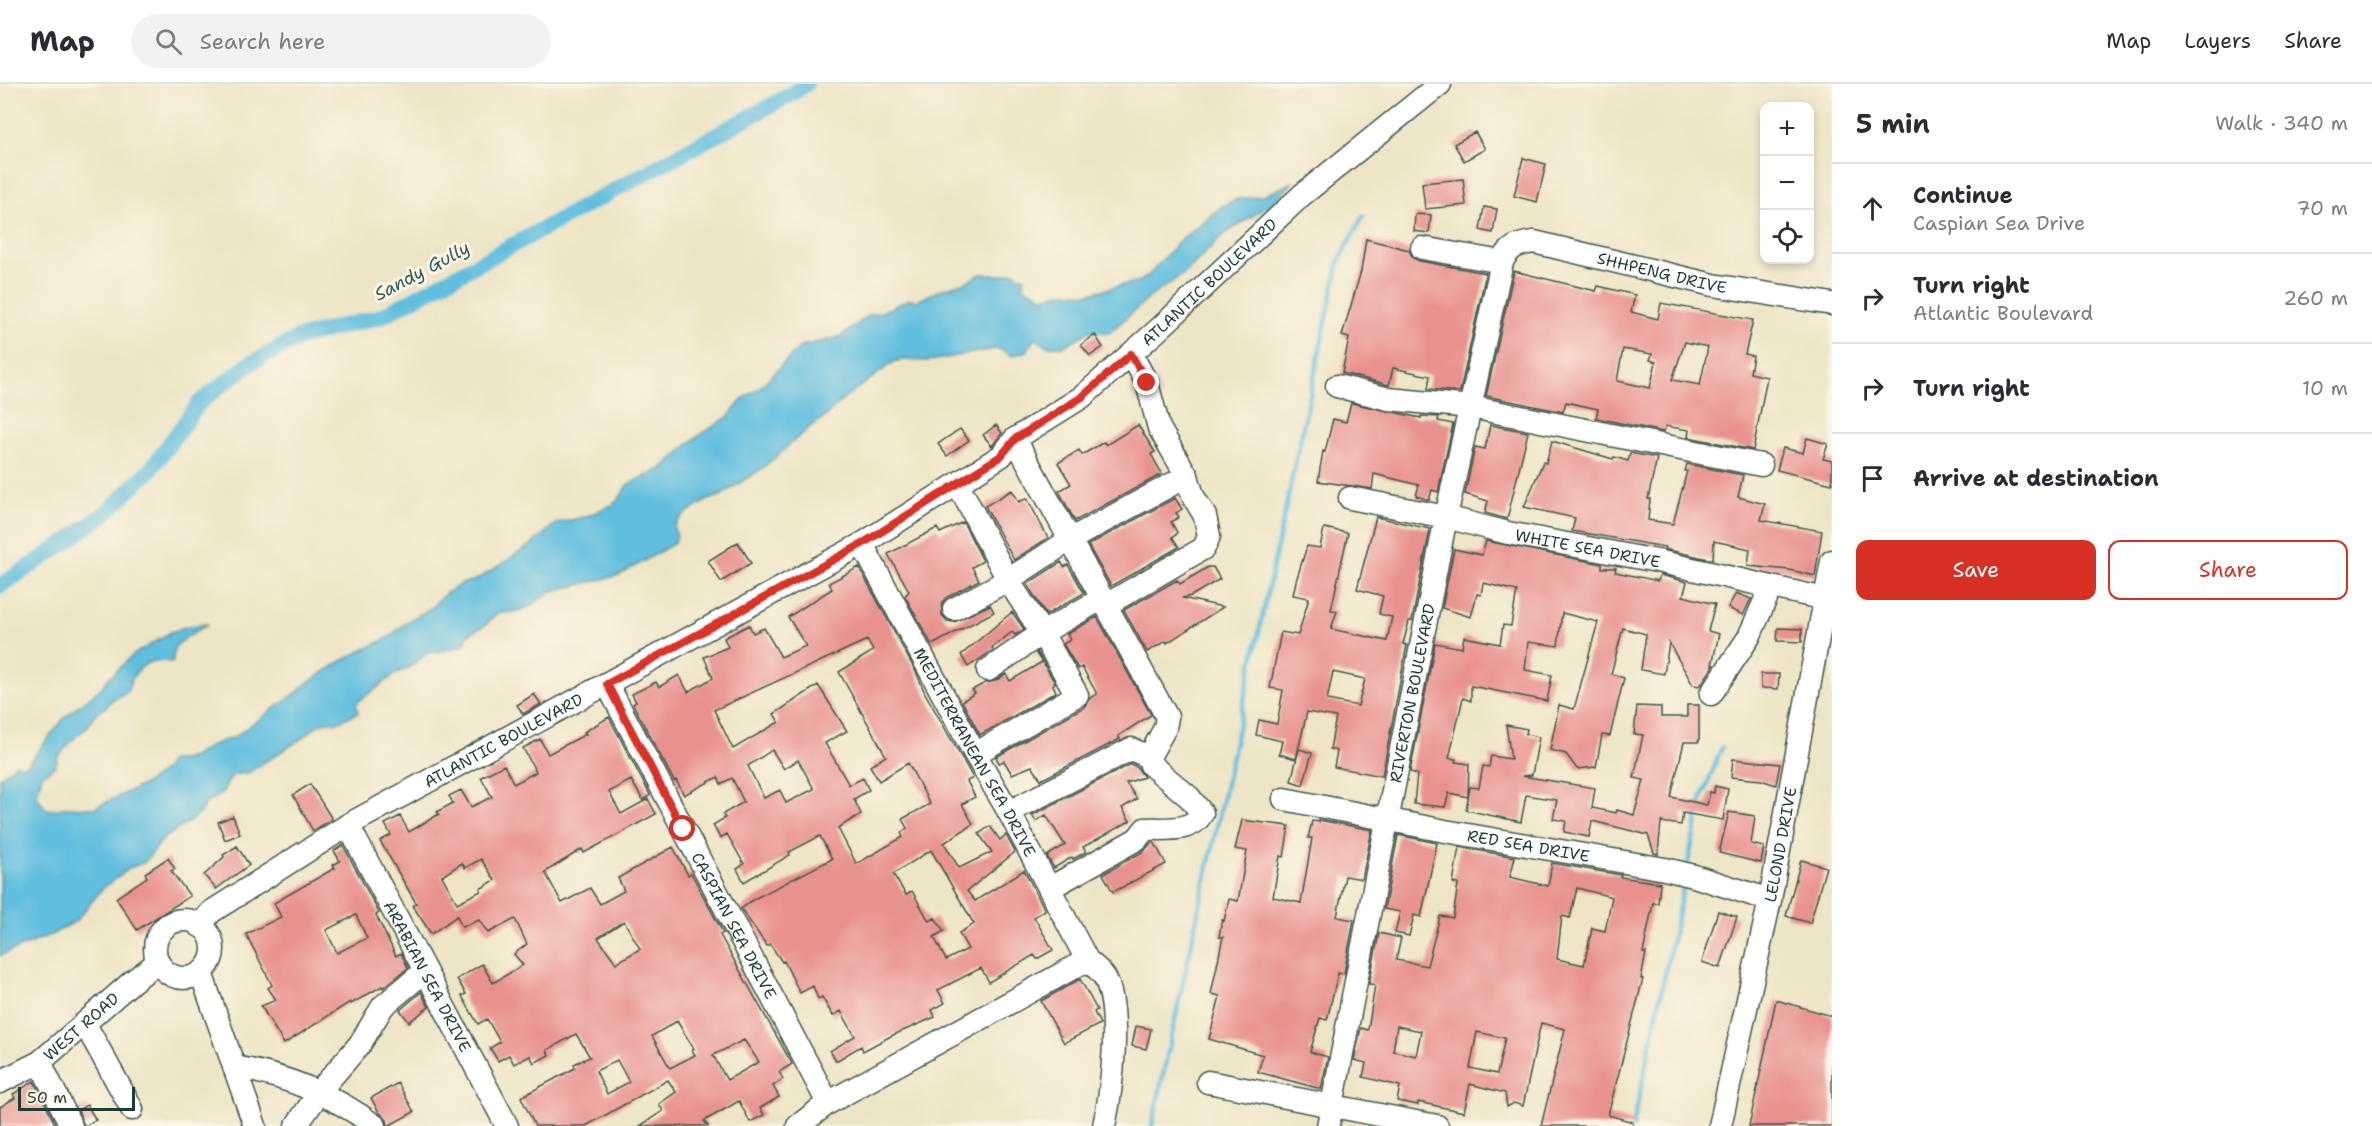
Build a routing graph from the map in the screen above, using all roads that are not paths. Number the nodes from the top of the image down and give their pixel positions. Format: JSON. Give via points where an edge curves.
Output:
{"nodes":[{"id":1,"x":1440,"y":84,"type":"edge"},
{"id":2,"x":1422,"y":248,"type":"dead end"},
{"id":3,"x":1502,"y":262,"type":"junction"},
{"id":4,"x":1832,"y":304,"type":"edge"},
{"id":5,"x":1131,"y":354,"type":"junction"},
{"id":6,"x":1337,"y":386,"type":"dead end"},
{"id":7,"x":1471,"y":407,"type":"junction"},
{"id":8,"x":1015,"y":439,"type":"junction"},
{"id":9,"x":1761,"y":465,"type":"dead end"},
{"id":10,"x":1187,"y":476,"type":"junction"},
{"id":11,"x":958,"y":483,"type":"junction"},
{"id":12,"x":1350,"y":498,"type":"dead end"},
{"id":13,"x":1446,"y":517,"type":"junction"},
{"id":14,"x":1071,"y":539,"type":"junction"},
{"id":15,"x":862,"y":544,"type":"junction"},
{"id":16,"x":1832,"y":561,"type":"edge"},
{"id":17,"x":1008,"y":580,"type":"junction"},
{"id":18,"x":1771,"y":586,"type":"junction"},
{"id":19,"x":1825,"y":599,"type":"junction"},
{"id":20,"x":1105,"y":602,"type":"junction"},
{"id":21,"x":954,"y":609,"type":"dead end"},
{"id":22,"x":1042,"y":633,"type":"junction"},
{"id":23,"x":988,"y":670,"type":"dead end"},
{"id":24,"x":607,"y":684,"type":"junction"},
{"id":25,"x":1711,"y":694,"type":"dead end"},
{"id":26,"x":975,"y":754,"type":"junction"},
{"id":27,"x":1149,"y":757,"type":"junction"},
{"id":28,"x":1284,"y":799,"type":"dead end"},
{"id":29,"x":1010,"y":812,"type":"junction"},
{"id":30,"x":1386,"y":819,"type":"junction"},
{"id":31,"x":348,"y":825,"type":"junction"},
{"id":32,"x":1050,"y":888,"type":"junction"},
{"id":33,"x":1770,"y":900,"type":"junction"},
{"id":34,"x":200,"y":926,"type":"junction"},
{"id":35,"x":1087,"y":960,"type":"junction"},
{"id":36,"x":158,"y":962,"type":"junction"},
{"id":37,"x":425,"y":971,"type":"junction"},
{"id":38,"x":201,"y":973,"type":"junction"},
{"id":39,"x":85,"y":1024,"type":"junction"},
{"id":40,"x":40,"y":1062,"type":"junction"},
{"id":41,"x":234,"y":1067,"type":"junction"},
{"id":42,"x":0,"y":1082,"type":"edge"},
{"id":43,"x":1208,"y":1082,"type":"dead end"},
{"id":44,"x":319,"y":1093,"type":"junction"},
{"id":45,"x":828,"y":1103,"type":"junction"},
{"id":46,"x":132,"y":1109,"type":"dead end"},
{"id":47,"x":1330,"y":1117,"type":"edge"},
{"id":48,"x":348,"y":1118,"type":"edge"},
{"id":49,"x":71,"y":1126,"type":"edge"},
{"id":50,"x":255,"y":1126,"type":"edge"},
{"id":51,"x":296,"y":1126,"type":"edge"},
{"id":52,"x":375,"y":1126,"type":"edge"},
{"id":53,"x":507,"y":1126,"type":"edge"},
{"id":54,"x":798,"y":1126,"type":"edge"},
{"id":55,"x":1104,"y":1126,"type":"edge"},
{"id":56,"x":1437,"y":1126,"type":"edge"},
{"id":57,"x":1720,"y":1126,"type":"edge"}],
"edges":[{"from":1,"to":5,"type":"street","name":"ATLANTIC BOULEVARD","via":[[1302,195]]},
{"from":2,"to":3,"type":"street"},
{"from":3,"to":4,"type":"street","name":"SHHPENG DRIVE","via":[[1507,251],[1534,242],[1713,285]]},
{"from":3,"to":7,"type":"street","name":"RIVERTON BOULEVARD"},
{"from":5,"to":8,"type":"street","name":"ATLANTIC BOULEVARD","via":[[1082,397]]},
{"from":5,"to":10,"type":"street","via":[[1147,383],[1160,428]]},
{"from":6,"to":7,"type":"street","via":[[1389,399]]},
{"from":7,"to":9,"type":"street"},
{"from":7,"to":13,"type":"street","name":"RIVERTON BOULEVARD"},
{"from":8,"to":11,"type":"street","name":"ATLANTIC BOULEVARD","via":[[1001,456]]},
{"from":8,"to":14,"type":"street"},
{"from":10,"to":14,"type":"street"},
{"from":10,"to":20,"type":"street","via":[[1205,516],[1209,536],[1204,548]]},
{"from":11,"to":15,"type":"street","name":"ATLANTIC BOULEVARD"},
{"from":11,"to":17,"type":"street"},
{"from":12,"to":13,"type":"street","name":"WHITE SEA DRIVE"},
{"from":13,"to":18,"type":"street","name":"WHITE SEA DRIVE"},
{"from":13,"to":30,"type":"street","name":"RIVERTON BOULEVARD"},
{"from":14,"to":17,"type":"street"},
{"from":14,"to":20,"type":"street"},
{"from":15,"to":24,"type":"street","name":"ATLANTIC BOULEVARD"},
{"from":15,"to":26,"type":"street","name":"MEDITERRANEAN SEA DRIVE"},
{"from":16,"to":19,"type":"street","name":"LELOND DRIVE"},
{"from":17,"to":21,"type":"street"},
{"from":17,"to":22,"type":"street"},
{"from":18,"to":19,"type":"street","name":"WHITE SEA DRIVE"},
{"from":18,"to":25,"type":"street","via":[[1749,637]]},
{"from":19,"to":33,"type":"street","name":"LELOND DRIVE"},
{"from":20,"to":22,"type":"street"},
{"from":20,"to":27,"type":"street","via":[[1167,717],[1166,728]]},
{"from":22,"to":23,"type":"street"},
{"from":22,"to":26,"type":"street","via":[[1077,695]]},
{"from":24,"to":31,"type":"street","name":"ATLANTIC BOULEVARD"},
{"from":24,"to":45,"type":"street","name":"CASPIAN SEA DRIVE"},
{"from":26,"to":29,"type":"street","name":"MEDITERRANEAN SEA DRIVE"},
{"from":27,"to":29,"type":"street","via":[[1131,749]]},
{"from":27,"to":32,"type":"street","via":[[1150,765],[1200,809],[1199,819],[1189,827],[1145,829],[1137,839]]},
{"from":28,"to":30,"type":"street","name":"RED SEA DRIVE"},
{"from":29,"to":32,"type":"street","name":"MEDITERRANEAN SEA DRIVE"},
{"from":30,"to":33,"type":"street","name":"RED SEA DRIVE","via":[[1665,869]]},
{"from":30,"to":47,"type":"street","name":"RIVERTON BOULEVARD"},
{"from":31,"to":34,"type":"street","name":"ATLANTIC BOULEVARD","via":[[211,912]]},
{"from":31,"to":37,"type":"street","name":"ARABIAN SEA DRIVE"},
{"from":32,"to":35,"type":"street","name":"MEDITERRANEAN SEA DRIVE"},
{"from":33,"to":57,"type":"street","name":"LELOND DRIVE"},
{"from":34,"to":36,"type":"street","via":[[176,921],[162,930],[155,945]]},
{"from":34,"to":38,"type":"street","via":[[207,932],[213,949],[208,966]]},
{"from":35,"to":45,"type":"street"},
{"from":35,"to":55,"type":"street","name":"MEDITERRANEAN SEA DRIVE","via":[[1106,978],[1113,1016],[1110,1097]]},
{"from":36,"to":38,"type":"street","via":[[172,976],[192,977]]},
{"from":36,"to":39,"type":"street","name":"WEST ROAD"},
{"from":37,"to":44,"type":"street","via":[[383,1006],[360,1044]]},
{"from":37,"to":53,"type":"street","name":"ARABIAN SEA DRIVE"},
{"from":38,"to":41,"type":"street"},
{"from":39,"to":40,"type":"street","name":"WEST ROAD"},
{"from":39,"to":46,"type":"street"},
{"from":40,"to":42,"type":"street","name":"WEST ROAD"},
{"from":40,"to":49,"type":"street"},
{"from":41,"to":44,"type":"street","via":[[263,1072]]},
{"from":41,"to":50,"type":"street"},
{"from":43,"to":47,"type":"street"},
{"from":44,"to":48,"type":"street"},
{"from":44,"to":51,"type":"street"},
{"from":45,"to":54,"type":"street"},
{"from":47,"to":56,"type":"street"},
{"from":48,"to":52,"type":"street"}]}
